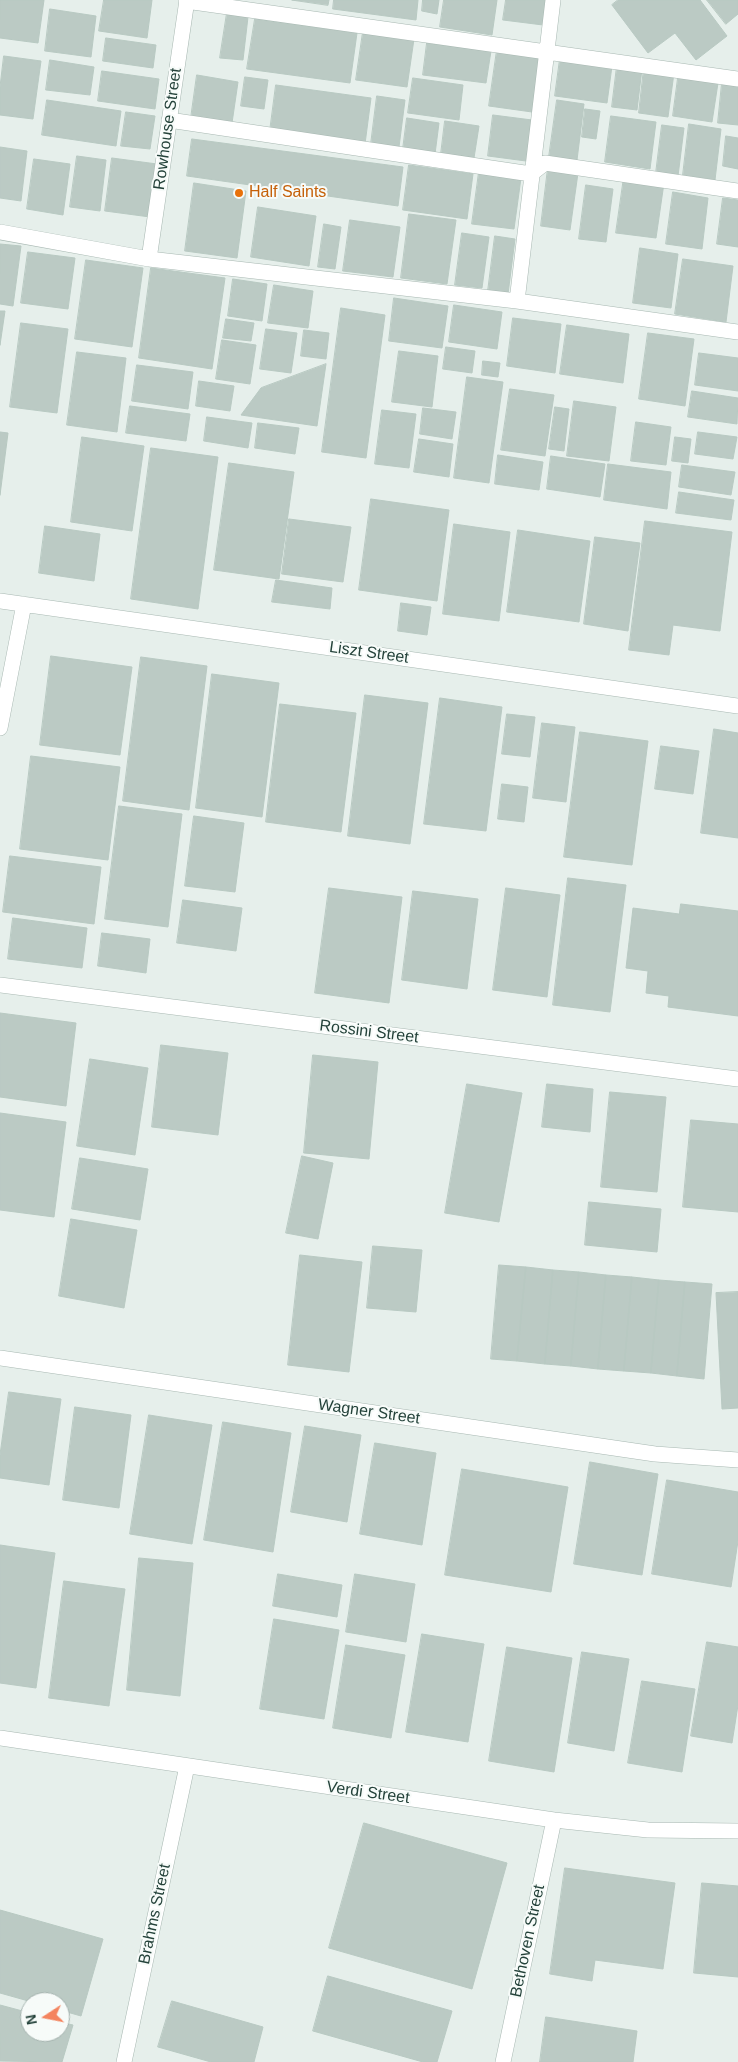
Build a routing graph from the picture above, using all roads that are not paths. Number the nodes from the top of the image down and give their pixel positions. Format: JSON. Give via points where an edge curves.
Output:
{"nodes":[{"id":1,"x":553,"y":0,"type":"edge"},
{"id":2,"x":186,"y":1,"type":"edge"},
{"id":3,"x":547,"y":54,"type":"junction"},
{"id":4,"x":738,"y":79,"type":"edge"},
{"id":5,"x":169,"y":120,"type":"junction"},
{"id":6,"x":531,"y":174,"type":"junction"},
{"id":7,"x":738,"y":191,"type":"edge"},
{"id":8,"x":0,"y":232,"type":"edge"},
{"id":9,"x":149,"y":259,"type":"junction"},
{"id":10,"x":517,"y":301,"type":"junction"},
{"id":11,"x":738,"y":332,"type":"edge"},
{"id":12,"x":0,"y":601,"type":"edge"},
{"id":13,"x":24,"y":604,"type":"junction"},
{"id":14,"x":738,"y":706,"type":"edge"},
{"id":15,"x":0,"y":728,"type":"edge"},
{"id":16,"x":0,"y":985,"type":"edge"},
{"id":17,"x":738,"y":1079,"type":"edge"},
{"id":18,"x":0,"y":1358,"type":"edge"},
{"id":19,"x":738,"y":1460,"type":"edge"},
{"id":20,"x":0,"y":1738,"type":"edge"},
{"id":21,"x":187,"y":1766,"type":"junction"},
{"id":22,"x":554,"y":1820,"type":"junction"},
{"id":23,"x":738,"y":1831,"type":"edge"},
{"id":24,"x":124,"y":2062,"type":"edge"},
{"id":25,"x":503,"y":2062,"type":"edge"}],
"edges":[{"from":1,"to":3,"type":"street"},
{"from":2,"to":3,"type":"street"},
{"from":2,"to":5,"type":"street","name":"Rowhouse Street"},
{"from":3,"to":4,"type":"street"},
{"from":3,"to":6,"type":"street"},
{"from":5,"to":6,"type":"street"},
{"from":5,"to":9,"type":"street","name":"Rowhouse Street"},
{"from":6,"to":7,"type":"street","via":[[545,163]]},
{"from":6,"to":10,"type":"street"},
{"from":8,"to":9,"type":"street"},
{"from":9,"to":10,"type":"street"},
{"from":10,"to":11,"type":"street"},
{"from":12,"to":13,"type":"street","name":"Liszt Street"},
{"from":13,"to":14,"type":"street","name":"Liszt Street"},
{"from":13,"to":15,"type":"street"},
{"from":16,"to":17,"type":"street","name":"Rossini Street"},
{"from":18,"to":19,"type":"street","name":"Wagner Street","via":[[655,1454]]},
{"from":20,"to":21,"type":"street","name":"Verdi Street"},
{"from":21,"to":22,"type":"street","name":"Verdi Street"},
{"from":21,"to":24,"type":"street","name":"Brahms Street"},
{"from":22,"to":23,"type":"street","name":"Verdi Street","via":[[648,1830]]},
{"from":22,"to":25,"type":"street","name":"Bethoven Street"}]}
